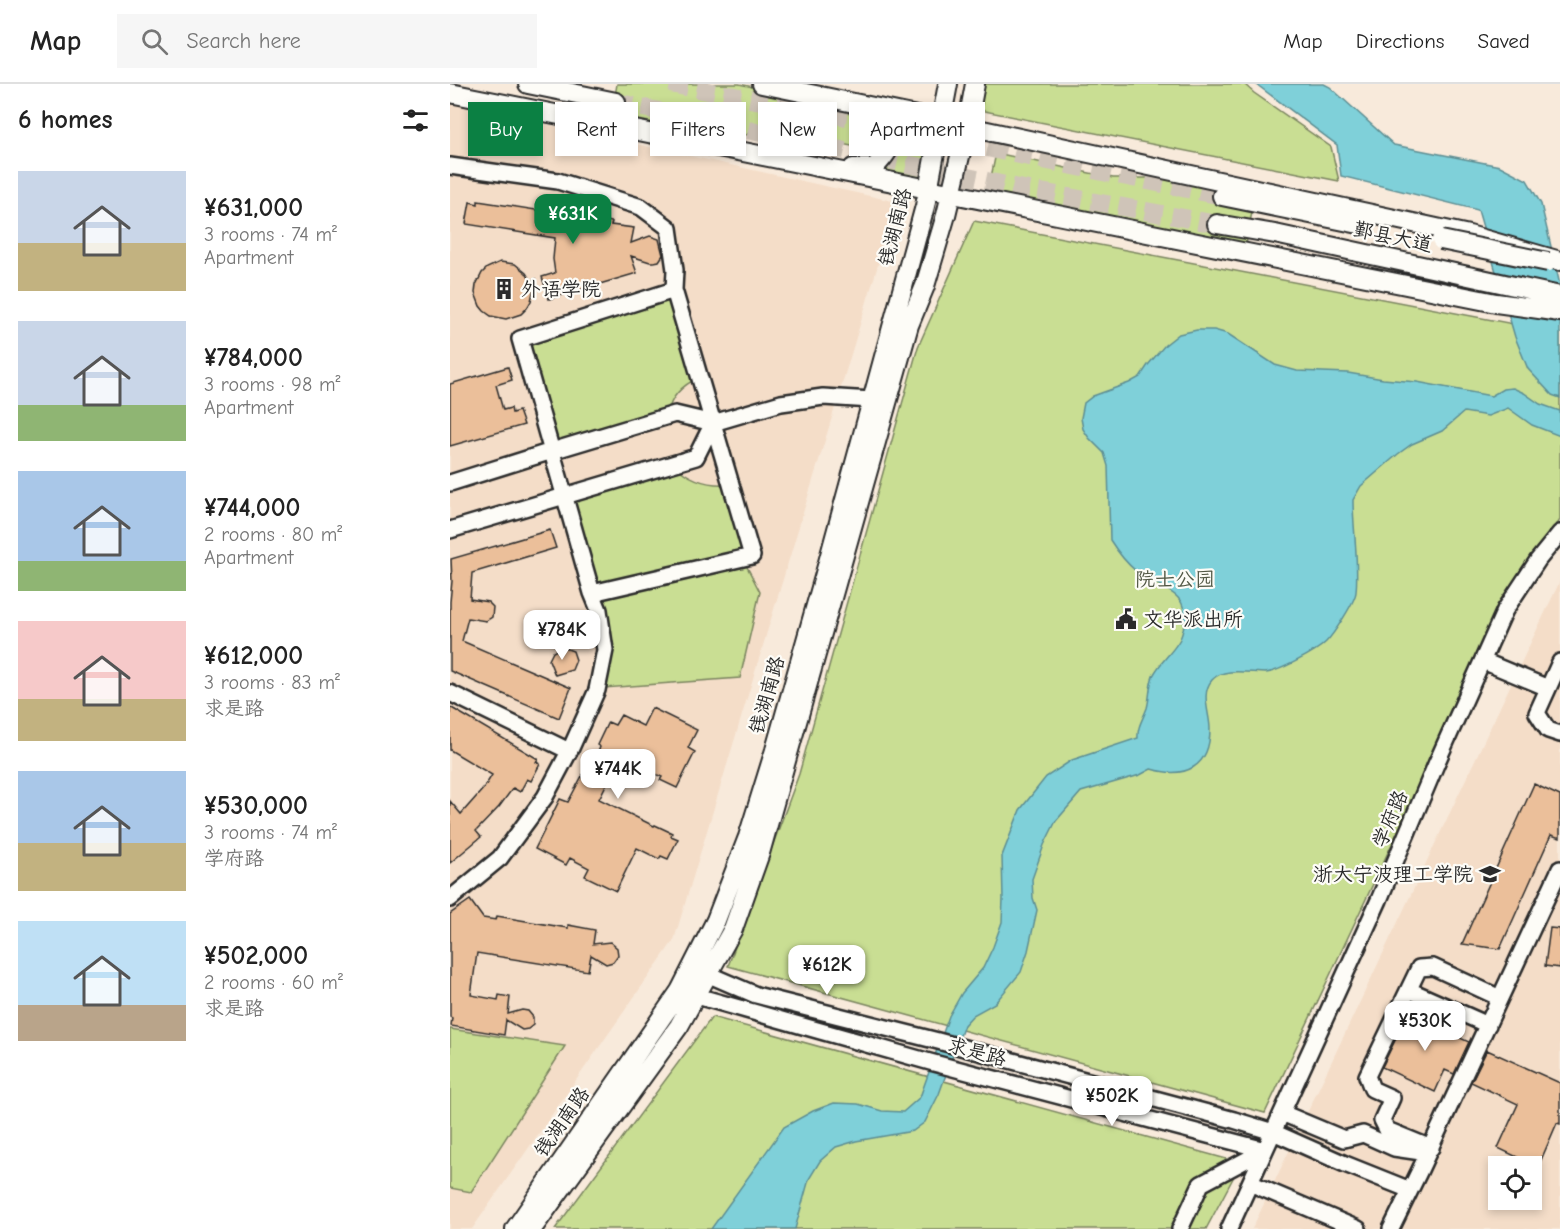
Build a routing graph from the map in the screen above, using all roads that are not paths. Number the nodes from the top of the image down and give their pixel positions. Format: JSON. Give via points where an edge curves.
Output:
{"nodes":[{"id":1,"x":528,"y":84,"type":"edge"},
{"id":2,"x":762,"y":84,"type":"edge"},
{"id":3,"x":948,"y":84,"type":"edge"},
{"id":4,"x":975,"y":84,"type":"edge"},
{"id":5,"x":450,"y":93,"type":"edge"},
{"id":6,"x":830,"y":98,"type":"junction"},
{"id":7,"x":616,"y":102,"type":"tunnel mouth"},
{"id":8,"x":850,"y":102,"type":"edge"},
{"id":9,"x":944,"y":102,"type":"edge"},
{"id":10,"x":972,"y":102,"type":"edge"},
{"id":11,"x":985,"y":131,"type":"edge"},
{"id":12,"x":934,"y":156,"type":"edge"},
{"id":13,"x":960,"y":156,"type":"edge"},
{"id":14,"x":450,"y":165,"type":"edge"},
{"id":15,"x":821,"y":167,"type":"junction"},
{"id":16,"x":928,"y":189,"type":"junction"},
{"id":17,"x":951,"y":193,"type":"junction"},
{"id":18,"x":1222,"y":196,"type":"tunnel mouth"},
{"id":19,"x":1217,"y":224,"type":"tunnel mouth"},
{"id":20,"x":1557,"y":262,"type":"edge"},
{"id":21,"x":674,"y":290,"type":"junction"},
{"id":22,"x":1560,"y":296,"type":"edge"},
{"id":23,"x":1560,"y":312,"type":"edge"},
{"id":24,"x":872,"y":400,"type":"junction"},
{"id":25,"x":713,"y":423,"type":"junction"},
{"id":26,"x":552,"y":451,"type":"junction"},
{"id":27,"x":450,"y":483,"type":"edge"},
{"id":28,"x":565,"y":496,"type":"junction"},
{"id":29,"x":450,"y":530,"type":"edge"},
{"id":30,"x":1560,"y":532,"type":"edge"},
{"id":31,"x":592,"y":593,"type":"junction"},
{"id":32,"x":1483,"y":661,"type":"junction"},
{"id":33,"x":1560,"y":662,"type":"edge"},
{"id":34,"x":1548,"y":688,"type":"junction"},
{"id":35,"x":450,"y":693,"type":"edge"},
{"id":36,"x":1560,"y":734,"type":"edge"},
{"id":37,"x":570,"y":752,"type":"junction"},
{"id":38,"x":1560,"y":869,"type":"edge"},
{"id":39,"x":450,"y":898,"type":"edge"},
{"id":40,"x":700,"y":971,"type":"junction"},
{"id":41,"x":1409,"y":990,"type":"junction"},
{"id":42,"x":688,"y":994,"type":"junction"},
{"id":43,"x":1500,"y":998,"type":"junction"},
{"id":44,"x":1488,"y":1025,"type":"junction"},
{"id":45,"x":1282,"y":1113,"type":"junction"},
{"id":46,"x":1273,"y":1132,"type":"junction"},
{"id":47,"x":1265,"y":1150,"type":"junction"},
{"id":48,"x":1429,"y":1150,"type":"junction"},
{"id":49,"x":1250,"y":1184,"type":"junction"},
{"id":50,"x":1410,"y":1190,"type":"junction"},
{"id":51,"x":515,"y":1229,"type":"edge"},
{"id":52,"x":532,"y":1229,"type":"edge"},
{"id":53,"x":1180,"y":1229,"type":"edge"},
{"id":54,"x":1229,"y":1229,"type":"edge"},
{"id":55,"x":1358,"y":1229,"type":"edge"},
{"id":56,"x":1391,"y":1229,"type":"edge"}],
"edges":[{"from":1,"to":7,"type":"main road"},
{"from":2,"to":6,"type":"main road"},
{"from":3,"to":9,"type":"main road","name":"钱湖南路"},
{"from":4,"to":10,"type":"main road","name":"钱湖南路"},
{"from":5,"to":15,"type":"main road"},
{"from":6,"to":8,"type":"main road"},
{"from":6,"to":15,"type":"main road","via":[[885,116],[892,132],[891,143],[888,153],[874,168]]},
{"from":11,"to":20,"type":"main road","via":[[1479,238]]},
{"from":12,"to":16,"type":"main road","name":"钱湖南路"},
{"from":13,"to":17,"type":"main road","name":"钱湖南路"},
{"from":14,"to":21,"type":"street","via":[[558,181],[641,207],[669,228]]},
{"from":15,"to":16,"type":"main road"},
{"from":16,"to":17,"type":"main road"},
{"from":16,"to":24,"type":"main road","name":"钱湖南路"},
{"from":17,"to":23,"type":"main road","via":[[1496,303]]},
{"from":17,"to":40,"type":"main road","name":"钱湖南路","via":[[880,424],[760,853],[733,929]]},
{"from":18,"to":20,"type":"main road","name":"鄞县大道","bridge":true},
{"from":19,"to":22,"type":"main road","name":"鄞县大道"},
{"from":21,"to":25,"type":"street"},
{"from":21,"to":26,"type":"street","via":[[520,339]]},
{"from":24,"to":25,"type":"street","via":[[823,397],[781,403]]},
{"from":24,"to":40,"type":"main road","name":"钱湖南路","via":[[779,738]]},
{"from":25,"to":26,"type":"street","via":[[675,414]]},
{"from":25,"to":28,"type":"street","via":[[696,456]]},
{"from":25,"to":31,"type":"street","via":[[752,556]]},
{"from":26,"to":27,"type":"street"},
{"from":26,"to":28,"type":"street"},
{"from":28,"to":29,"type":"street"},
{"from":28,"to":31,"type":"street"},
{"from":30,"to":32,"type":"street","name":"学府路","via":[[1505,610]]},
{"from":31,"to":37,"type":"street","via":[[599,610],[605,650],[597,690]]},
{"from":32,"to":34,"type":"street"},
{"from":32,"to":45,"type":"street","name":"学府路"},
{"from":33,"to":34,"type":"street"},
{"from":34,"to":36,"type":"street","via":[[1537,713],[1548,730]]},
{"from":35,"to":37,"type":"street"},
{"from":37,"to":39,"type":"street","via":[[545,797],[500,858]]},
{"from":38,"to":43,"type":"street"},
{"from":40,"to":42,"type":"main road","name":"钱湖南路"},
{"from":40,"to":46,"type":"street","name":"求是路","via":[[756,995]]},
{"from":41,"to":43,"type":"street","via":[[1419,968],[1434,967]]},
{"from":41,"to":44,"type":"street"},
{"from":41,"to":48,"type":"street","via":[[1367,1076],[1372,1089],[1392,1098],[1382,1120],[1387,1130]]},
{"from":42,"to":47,"type":"street","name":"求是路"},
{"from":42,"to":51,"type":"main road","name":"钱湖南路"},
{"from":42,"to":52,"type":"main road","name":"钱湖南路","via":[[679,1026]]},
{"from":43,"to":44,"type":"street"},
{"from":44,"to":48,"type":"street"},
{"from":45,"to":46,"type":"street","name":"学府路"},
{"from":45,"to":48,"type":"street","via":[[1344,1139],[1363,1134],[1394,1148]]},
{"from":46,"to":47,"type":"street","name":"学府路"},
{"from":46,"to":50,"type":"street","name":"求是路"},
{"from":47,"to":49,"type":"street","name":"学府路"},
{"from":47,"to":53,"type":"street","via":[[1201,1184]]},
{"from":48,"to":50,"type":"street"},
{"from":49,"to":54,"type":"street","name":"学府路"},
{"from":49,"to":55,"type":"street"},
{"from":50,"to":56,"type":"street"}]}
